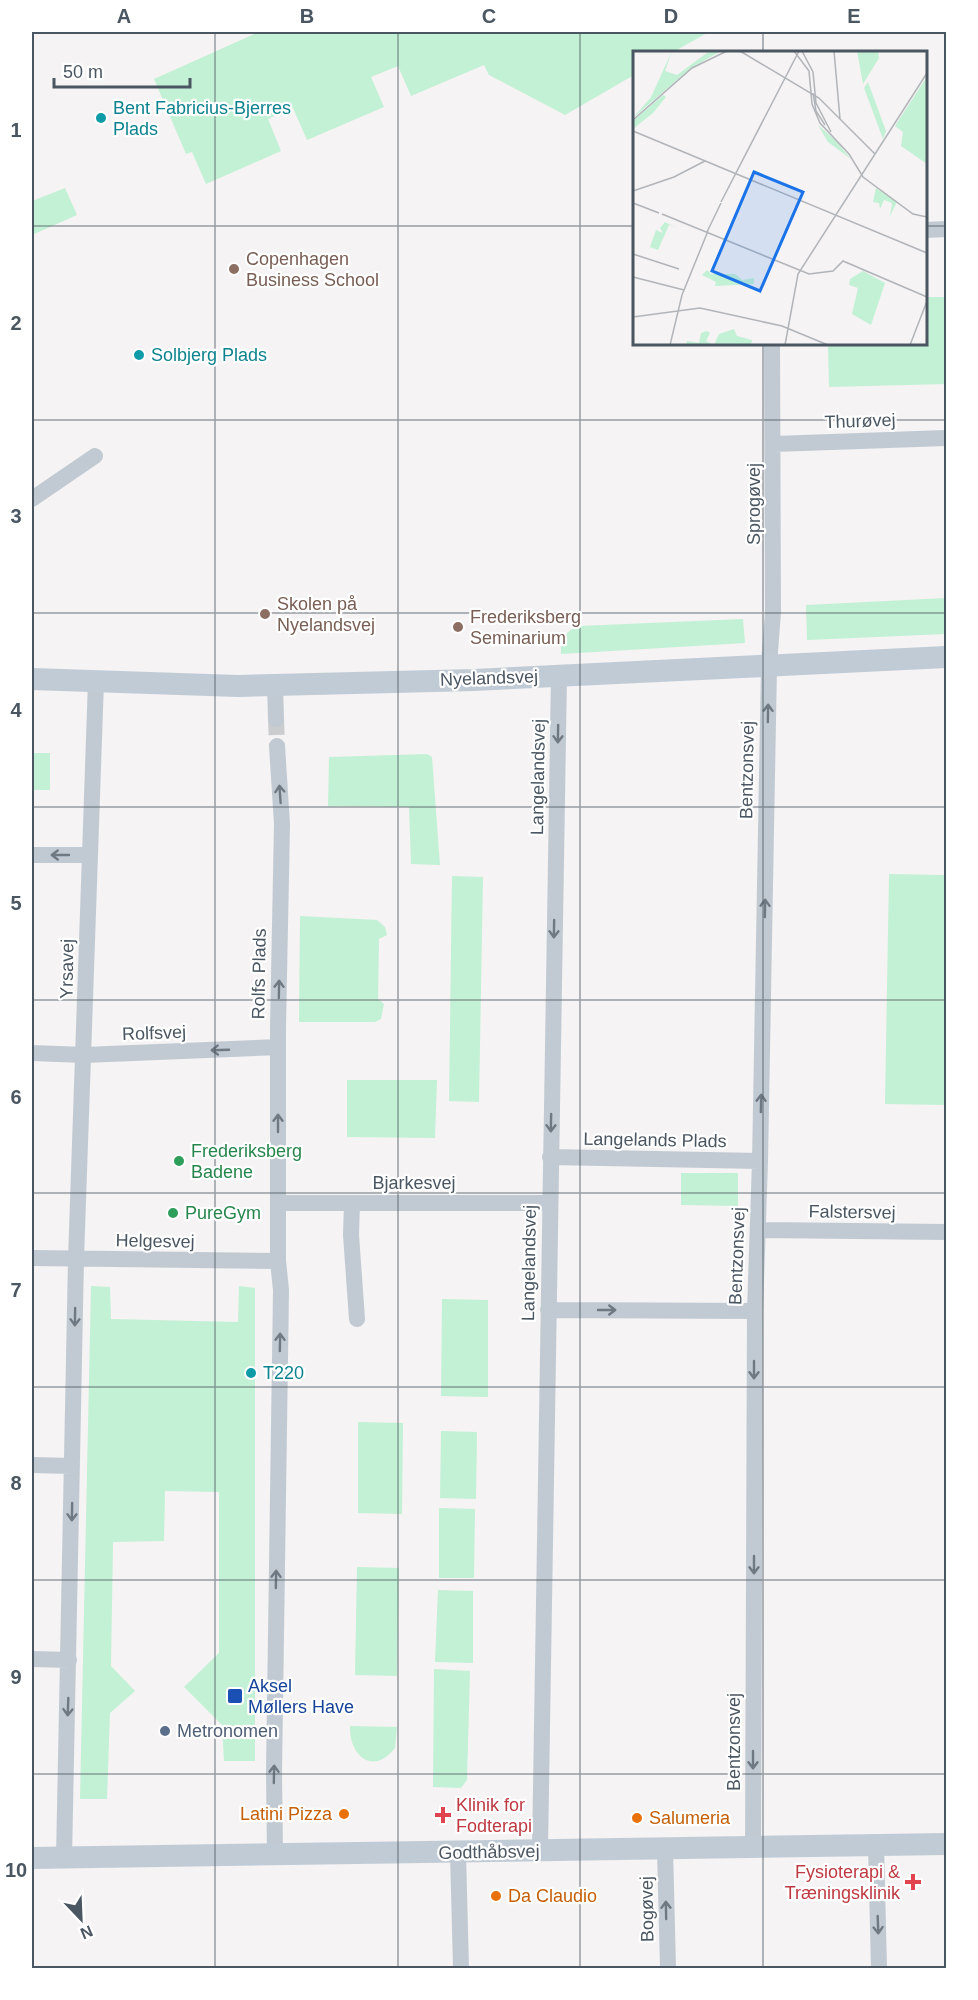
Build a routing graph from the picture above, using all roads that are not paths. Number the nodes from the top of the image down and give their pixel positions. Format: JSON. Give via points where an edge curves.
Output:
{"nodes":[{"id":1,"x":946,"y":229,"type":"edge"},
{"id":2,"x":927,"y":230,"type":"edge"},
{"id":3,"x":772,"y":345,"type":"edge"},
{"id":4,"x":946,"y":438,"type":"edge"},
{"id":5,"x":774,"y":444,"type":"junction"},
{"id":6,"x":95,"y":456,"type":"dead end"},
{"id":7,"x":32,"y":500,"type":"edge"},
{"id":8,"x":946,"y":657,"type":"edge"},
{"id":9,"x":769,"y":665,"type":"junction"},
{"id":10,"x":559,"y":675,"type":"junction"},
{"id":11,"x":32,"y":679,"type":"edge"},
{"id":12,"x":96,"y":681,"type":"junction"},
{"id":13,"x":275,"y":686,"type":"junction"},
{"id":14,"x":276,"y":719,"type":"tunnel mouth"},
{"id":15,"x":277,"y":746,"type":"tunnel mouth"},
{"id":16,"x":32,"y":855,"type":"edge"},
{"id":17,"x":89,"y":855,"type":"junction"},
{"id":18,"x":278,"y":1047,"type":"junction"},
{"id":19,"x":32,"y":1053,"type":"edge"},
{"id":20,"x":84,"y":1055,"type":"junction"},
{"id":21,"x":550,"y":1157,"type":"junction"},
{"id":22,"x":760,"y":1161,"type":"junction"},
{"id":23,"x":279,"y":1203,"type":"junction"},
{"id":24,"x":352,"y":1203,"type":"junction"},
{"id":25,"x":549,"y":1203,"type":"junction"},
{"id":26,"x":758,"y":1230,"type":"junction"},
{"id":27,"x":946,"y":1232,"type":"edge"},
{"id":28,"x":32,"y":1258,"type":"edge"},
{"id":29,"x":76,"y":1258,"type":"junction"},
{"id":30,"x":278,"y":1261,"type":"junction"},
{"id":31,"x":548,"y":1310,"type":"junction"},
{"id":32,"x":754,"y":1311,"type":"junction"},
{"id":33,"x":357,"y":1319,"type":"dead end"},
{"id":34,"x":32,"y":1465,"type":"edge"},
{"id":35,"x":72,"y":1466,"type":"junction"},
{"id":36,"x":32,"y":1659,"type":"edge"},
{"id":37,"x":69,"y":1660,"type":"junction"},
{"id":38,"x":946,"y":1844,"type":"edge"},
{"id":39,"x":876,"y":1845,"type":"junction"},
{"id":40,"x":753,"y":1848,"type":"junction"},
{"id":41,"x":665,"y":1850,"type":"junction"},
{"id":42,"x":540,"y":1851,"type":"junction"},
{"id":43,"x":458,"y":1853,"type":"junction"},
{"id":44,"x":275,"y":1854,"type":"junction"},
{"id":45,"x":32,"y":1858,"type":"edge"},
{"id":46,"x":64,"y":1858,"type":"junction"},
{"id":47,"x":461,"y":1968,"type":"edge"},
{"id":48,"x":668,"y":1968,"type":"edge"},
{"id":49,"x":879,"y":1968,"type":"edge"}],
"edges":[{"from":1,"to":2,"type":"street"},
{"from":3,"to":5,"type":"street","name":"Sprogøvej"},
{"from":4,"to":5,"type":"street","name":"Thurøvej"},
{"from":5,"to":9,"type":"street","name":"Sprogøvej"},
{"from":6,"to":7,"type":"street"},
{"from":8,"to":9,"type":"street","name":"Nyelandsvej"},
{"from":9,"to":10,"type":"street","name":"Nyelandsvej"},
{"from":22,"to":9,"type":"street","name":"Bentzonsvej","one_way":true},
{"from":10,"to":13,"type":"street","name":"Nyelandsvej"},
{"from":10,"to":21,"type":"street","name":"Langelandsvej","one_way":true},
{"from":11,"to":12,"type":"street","name":"Nyelandsvej"},
{"from":12,"to":13,"type":"street","name":"Nyelandsvej"},
{"from":12,"to":17,"type":"street","name":"Yrsavej"},
{"from":13,"to":14,"type":"street"},
{"from":18,"to":15,"type":"street","name":"Rolfs Plads","one_way":true,"via":[[282,824]]},
{"from":17,"to":16,"type":"street","one_way":true},
{"from":17,"to":20,"type":"street","name":"Yrsavej"},
{"from":18,"to":20,"type":"street","name":"Rolfsvej","one_way":true},
{"from":23,"to":18,"type":"street","name":"Rolfs Plads","one_way":true},
{"from":19,"to":20,"type":"street","name":"Rolfsvej"},
{"from":20,"to":29,"type":"street","name":"Yrsavej"},
{"from":21,"to":22,"type":"street","name":"Langelands Plads"},
{"from":21,"to":25,"type":"street","name":"Langelandsvej"},
{"from":22,"to":26,"type":"street","name":"Bentzonsvej"},
{"from":23,"to":24,"type":"street","name":"Bjarkesvej"},
{"from":23,"to":30,"type":"street"},
{"from":24,"to":25,"type":"street","name":"Bjarkesvej"},
{"from":24,"to":33,"type":"street"},
{"from":25,"to":31,"type":"street","name":"Langelandsvej"},
{"from":26,"to":27,"type":"street","name":"Falstersvej"},
{"from":26,"to":32,"type":"street","name":"Bentzonsvej"},
{"from":28,"to":29,"type":"street","name":"Helgesvej"},
{"from":29,"to":30,"type":"street","name":"Helgesvej"},
{"from":29,"to":35,"type":"street","one_way":true},
{"from":44,"to":30,"type":"street","one_way":true,"via":[[281,1290]]},
{"from":31,"to":32,"type":"street","one_way":true},
{"from":31,"to":42,"type":"street","name":"Langelandsvej"},
{"from":32,"to":40,"type":"street","name":"Bentzonsvej","one_way":true},
{"from":34,"to":35,"type":"street"},
{"from":35,"to":37,"type":"street","one_way":true},
{"from":36,"to":37,"type":"street"},
{"from":37,"to":46,"type":"street","one_way":true},
{"from":38,"to":39,"type":"street","name":"Godthåbsvej"},
{"from":39,"to":40,"type":"street","name":"Godthåbsvej"},
{"from":39,"to":49,"type":"street","one_way":true},
{"from":40,"to":41,"type":"street","name":"Godthåbsvej"},
{"from":41,"to":42,"type":"street","name":"Godthåbsvej"},
{"from":48,"to":41,"type":"street","name":"Bogøvej","one_way":true},
{"from":42,"to":43,"type":"street","name":"Godthåbsvej"},
{"from":43,"to":44,"type":"street","name":"Godthåbsvej"},
{"from":43,"to":47,"type":"street"},
{"from":44,"to":46,"type":"street","name":"Godthåbsvej"},
{"from":45,"to":46,"type":"street","name":"Godthåbsvej"}]}
